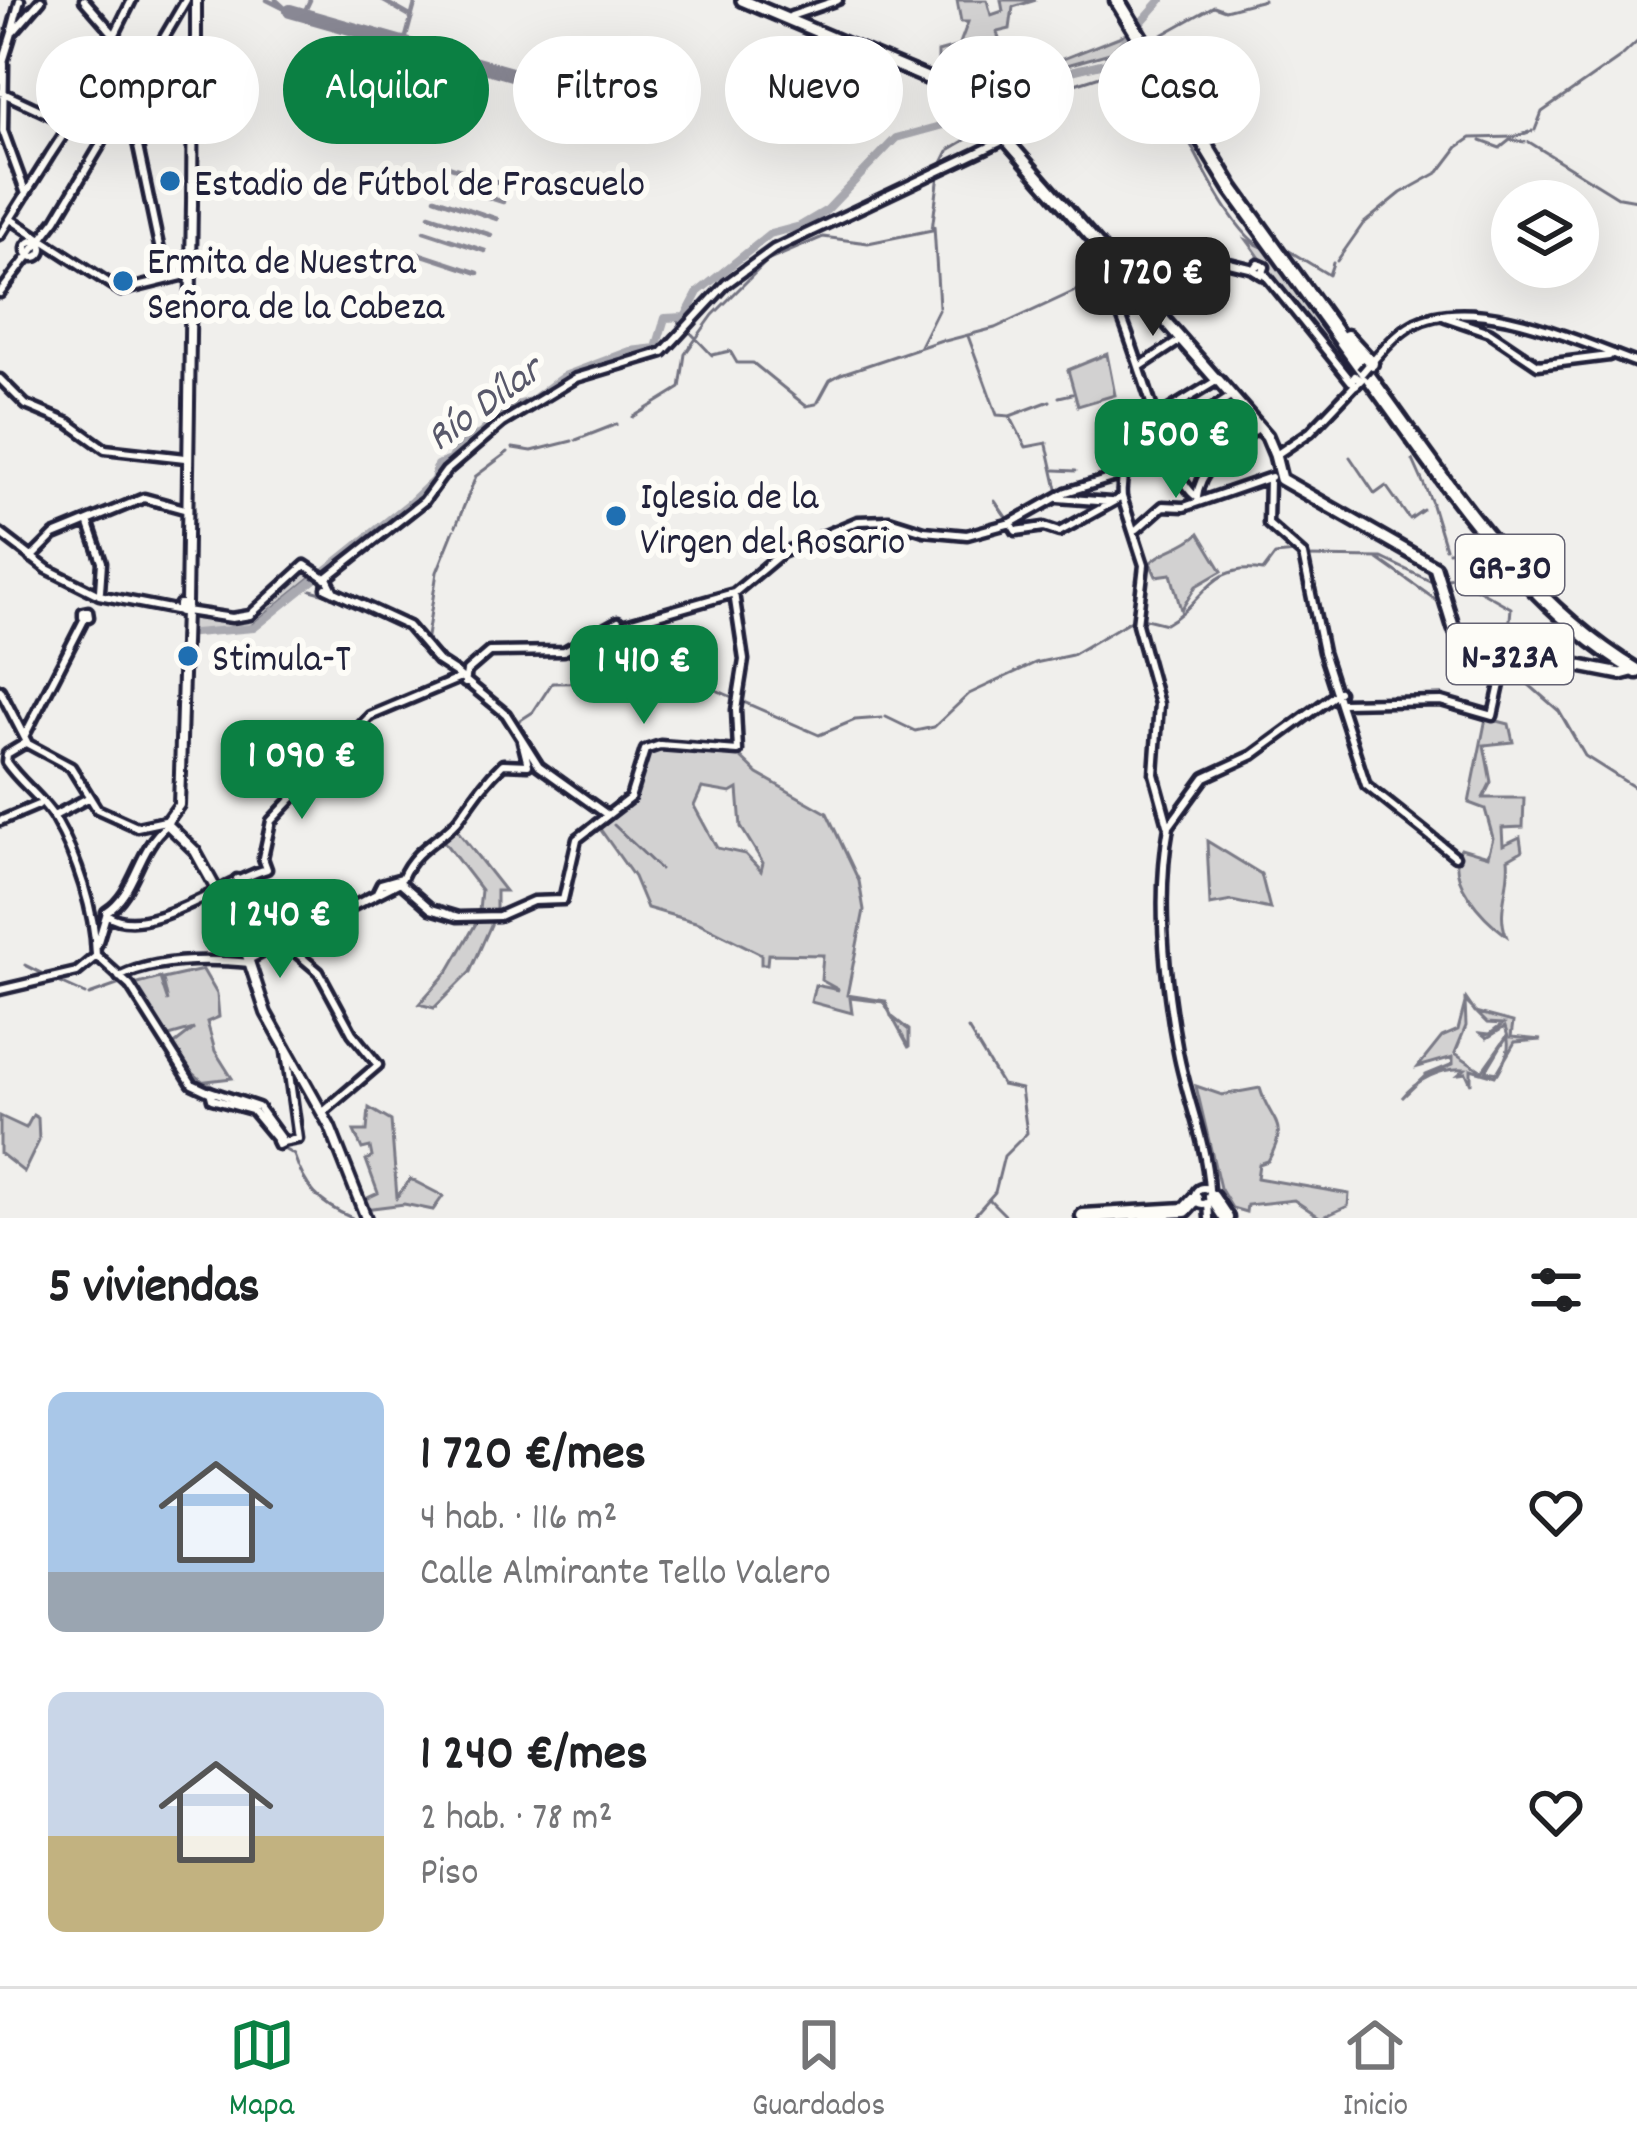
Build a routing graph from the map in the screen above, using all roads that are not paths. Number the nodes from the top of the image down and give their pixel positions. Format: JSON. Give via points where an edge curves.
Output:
{"nodes":[{"id":1,"x":20,"y":0,"type":"edge"},
{"id":2,"x":41,"y":0,"type":"edge"},
{"id":3,"x":84,"y":0,"type":"edge"},
{"id":4,"x":132,"y":0,"type":"edge"},
{"id":5,"x":192,"y":0,"type":"edge"},
{"id":6,"x":742,"y":0,"type":"edge"},
{"id":7,"x":838,"y":0,"type":"edge"},
{"id":8,"x":1119,"y":0,"type":"edge"},
{"id":9,"x":792,"y":18,"type":"junction"},
{"id":10,"x":12,"y":32,"type":"junction"},
{"id":11,"x":115,"y":36,"type":"joint"},
{"id":12,"x":171,"y":36,"type":"edge"},
{"id":13,"x":193,"y":36,"type":"edge"},
{"id":14,"x":927,"y":75,"type":"edge"},
{"id":15,"x":1,"y":92,"type":"edge"},
{"id":16,"x":36,"y":109,"type":"edge"},
{"id":17,"x":58,"y":144,"type":"edge"},
{"id":18,"x":102,"y":144,"type":"edge"},
{"id":19,"x":137,"y":144,"type":"edge"},
{"id":20,"x":193,"y":144,"type":"edge"},
{"id":21,"x":982,"y":144,"type":"edge"},
{"id":22,"x":1009,"y":144,"type":"edge"},
{"id":23,"x":26,"y":194,"type":"junction"},
{"id":24,"x":0,"y":212,"type":"edge"},
{"id":25,"x":12,"y":219,"type":"junction"},
{"id":26,"x":0,"y":235,"type":"edge"},
{"id":27,"x":192,"y":237,"type":"junction"},
{"id":28,"x":39,"y":240,"type":"junction"},
{"id":29,"x":1123,"y":269,"type":"junction"},
{"id":30,"x":191,"y":274,"type":"junction"},
{"id":31,"x":166,"y":280,"type":"junction"},
{"id":32,"x":0,"y":293,"type":"edge"},
{"id":33,"x":1441,"y":317,"type":"junction"},
{"id":34,"x":1492,"y":320,"type":"junction"},
{"id":35,"x":1329,"y":321,"type":"junction"},
{"id":36,"x":1489,"y":332,"type":"junction"},
{"id":37,"x":1182,"y":339,"type":"junction"},
{"id":38,"x":1615,"y":355,"type":"junction"},
{"id":39,"x":1637,"y":363,"type":"edge"},
{"id":40,"x":1142,"y":366,"type":"junction"},
{"id":41,"x":1360,"y":374,"type":"junction"},
{"id":42,"x":0,"y":379,"type":"edge"},
{"id":43,"x":1216,"y":380,"type":"junction"},
{"id":44,"x":1232,"y":396,"type":"junction"},
{"id":45,"x":1242,"y":408,"type":"junction"},
{"id":46,"x":1160,"y":416,"type":"junction"},
{"id":47,"x":1259,"y":427,"type":"junction"},
{"id":48,"x":1162,"y":433,"type":"junction"},
{"id":49,"x":1233,"y":443,"type":"junction"},
{"id":50,"x":1274,"y":451,"type":"junction"},
{"id":51,"x":187,"y":460,"type":"junction"},
{"id":52,"x":1273,"y":478,"type":"junction"},
{"id":53,"x":1122,"y":482,"type":"junction"},
{"id":54,"x":1122,"y":497,"type":"junction"},
{"id":55,"x":1199,"y":497,"type":"junction"},
{"id":56,"x":1058,"y":498,"type":"junction"},
{"id":57,"x":1110,"y":502,"type":"junction"},
{"id":58,"x":188,"y":510,"type":"junction"},
{"id":59,"x":88,"y":521,"type":"junction"},
{"id":60,"x":1011,"y":524,"type":"junction"},
{"id":61,"x":1137,"y":529,"type":"junction"},
{"id":62,"x":0,"y":532,"type":"edge"},
{"id":63,"x":31,"y":558,"type":"junction"},
{"id":64,"x":325,"y":582,"type":"junction"},
{"id":65,"x":734,"y":593,"type":"junction"},
{"id":66,"x":94,"y":599,"type":"junction"},
{"id":67,"x":184,"y":609,"type":"junction"},
{"id":68,"x":1507,"y":653,"type":"junction"},
{"id":69,"x":1634,"y":670,"type":"edge"},
{"id":70,"x":462,"y":676,"type":"junction"},
{"id":71,"x":0,"y":690,"type":"edge"},
{"id":72,"x":1338,"y":696,"type":"junction"},
{"id":73,"x":25,"y":736,"type":"junction"},
{"id":74,"x":525,"y":748,"type":"junction"},
{"id":75,"x":88,"y":798,"type":"junction"},
{"id":76,"x":35,"y":805,"type":"junction"},
{"id":77,"x":606,"y":814,"type":"junction"},
{"id":78,"x":54,"y":816,"type":"junction"},
{"id":79,"x":1,"y":820,"type":"edge"},
{"id":80,"x":166,"y":823,"type":"junction"},
{"id":81,"x":1169,"y":826,"type":"junction"},
{"id":82,"x":1455,"y":856,"type":"dead end"},
{"id":83,"x":237,"y":879,"type":"junction"},
{"id":84,"x":219,"y":892,"type":"junction"},
{"id":85,"x":376,"y":895,"type":"junction"},
{"id":86,"x":93,"y":912,"type":"junction"},
{"id":87,"x":107,"y":913,"type":"junction"},
{"id":88,"x":283,"y":943,"type":"junction"},
{"id":89,"x":96,"y":952,"type":"junction"},
{"id":90,"x":252,"y":961,"type":"junction"},
{"id":91,"x":119,"y":977,"type":"junction"},
{"id":92,"x":0,"y":991,"type":"edge"},
{"id":93,"x":287,"y":1051,"type":"junction"},
{"id":94,"x":322,"y":1113,"type":"junction"},
{"id":95,"x":1205,"y":1197,"type":"junction"},
{"id":96,"x":1208,"y":1216,"type":"edge"},
{"id":97,"x":366,"y":1217,"type":"edge"},
{"id":98,"x":1077,"y":1217,"type":"edge"},
{"id":99,"x":1178,"y":1218,"type":"edge"},
{"id":100,"x":1226,"y":1218,"type":"edge"}],
"edges":[{"from":1,"to":10,"type":"street"},
{"from":2,"to":10,"type":"street"},
{"from":3,"to":11,"type":"street"},
{"from":4,"to":11,"type":"street"},
{"from":5,"to":12,"type":"street"},
{"from":5,"to":13,"type":"main road"},
{"from":6,"to":9,"type":"main road"},
{"from":7,"to":9,"type":"street"},
{"from":8,"to":35,"type":"highway","via":[[1232,189]]},
{"from":9,"to":14,"type":"main road"},
{"from":10,"to":15,"type":"street"},
{"from":15,"to":16,"type":"street"},
{"from":15,"to":23,"type":"street","via":[[9,156]]},
{"from":17,"to":23,"type":"street"},
{"from":18,"to":28,"type":"street"},
{"from":19,"to":31,"type":"street"},
{"from":20,"to":27,"type":"main road"},
{"from":21,"to":64,"type":"street","via":[[763,256],[659,355],[582,376],[508,419]]},
{"from":22,"to":29,"type":"main road"},
{"from":23,"to":25,"type":"street"},
{"from":24,"to":25,"type":"street"},
{"from":25,"to":26,"type":"street"},
{"from":25,"to":28,"type":"street"},
{"from":27,"to":30,"type":"main road"},
{"from":27,"to":30,"type":"main road"},
{"from":28,"to":31,"type":"street","via":[[121,291]]},
{"from":28,"to":32,"type":"street","via":[[34,259],[27,256]]},
{"from":29,"to":37,"type":"main road"},
{"from":29,"to":40,"type":"street","via":[[1098,271]]},
{"from":29,"to":41,"type":"street","via":[[1192,254],[1264,273]]},
{"from":30,"to":31,"type":"street"},
{"from":30,"to":51,"type":"main road"},
{"from":33,"to":34,"type":"street","via":[[1468,311]]},
{"from":33,"to":36,"type":"street"},
{"from":33,"to":41,"type":"street","via":[[1412,325]]},
{"from":34,"to":36,"type":"street"},
{"from":34,"to":38,"type":"street","via":[[1516,320]]},
{"from":35,"to":41,"type":"highway"},
{"from":35,"to":41,"type":"highway"},
{"from":36,"to":38,"type":"street","via":[[1538,365]]},
{"from":37,"to":40,"type":"street"},
{"from":37,"to":43,"type":"main road"},
{"from":38,"to":39,"type":"street"},
{"from":40,"to":46,"type":"street"},
{"from":41,"to":50,"type":"street","via":[[1310,432]]},
{"from":41,"to":69,"type":"highway","number":"GR-30","via":[[1527,584]]},
{"from":42,"to":51,"type":"street","via":[[105,449]]},
{"from":43,"to":44,"type":"main road"},
{"from":43,"to":46,"type":"street"},
{"from":44,"to":45,"type":"main road"},
{"from":44,"to":48,"type":"street"},
{"from":45,"to":47,"type":"main road"},
{"from":45,"to":49,"type":"street","via":[[1244,432]]},
{"from":46,"to":48,"type":"street"},
{"from":47,"to":49,"type":"street"},
{"from":47,"to":50,"type":"main road"},
{"from":48,"to":53,"type":"street","via":[[1133,455]]},
{"from":48,"to":55,"type":"street","via":[[1184,485]]},
{"from":49,"to":55,"type":"street","via":[[1205,476]]},
{"from":50,"to":52,"type":"main road"},
{"from":51,"to":58,"type":"main road"},
{"from":52,"to":55,"type":"street"},
{"from":52,"to":68,"type":"main road","number":"N-323A","via":[[1430,563],[1460,639]]},
{"from":52,"to":72,"type":"street","via":[[1269,525],[1303,555]]},
{"from":53,"to":54,"type":"street"},
{"from":53,"to":56,"type":"street"},
{"from":54,"to":57,"type":"street"},
{"from":54,"to":61,"type":"street"},
{"from":55,"to":61,"type":"street","via":[[1182,508],[1156,509]]},
{"from":56,"to":57,"type":"street"},
{"from":56,"to":60,"type":"street"},
{"from":57,"to":60,"type":"street","via":[[1059,532],[1016,531]]},
{"from":58,"to":59,"type":"street","via":[[144,499]]},
{"from":58,"to":67,"type":"main road"},
{"from":59,"to":63,"type":"street","via":[[54,535]]},
{"from":59,"to":66,"type":"street","via":[[102,562]]},
{"from":60,"to":65,"type":"street","via":[[963,535],[858,521],[782,554]]},
{"from":61,"to":81,"type":"street","via":[[1146,578],[1137,618],[1158,698],[1154,774]]},
{"from":62,"to":63,"type":"street"},
{"from":63,"to":66,"type":"street"},
{"from":64,"to":67,"type":"street","via":[[299,568],[244,617]]},
{"from":64,"to":70,"type":"street","via":[[405,624]]},
{"from":65,"to":70,"type":"street","via":[[619,623],[564,651],[489,652]]},
{"from":65,"to":77,"type":"street","via":[[743,660],[737,751],[649,747],[638,758],[630,798]]},
{"from":66,"to":67,"type":"street"},
{"from":66,"to":73,"type":"street"},
{"from":67,"to":80,"type":"main road","via":[[179,806]]},
{"from":68,"to":69,"type":"main road","number":"N-323A"},
{"from":68,"to":72,"type":"street","via":[[1491,716],[1442,700]]},
{"from":70,"to":74,"type":"street","via":[[499,706]]},
{"from":70,"to":83,"type":"street","via":[[374,712],[271,821],[267,868]]},
{"from":71,"to":73,"type":"street"},
{"from":72,"to":81,"type":"street","via":[[1205,777]]},
{"from":72,"to":82,"type":"street","via":[[1370,790]]},
{"from":73,"to":75,"type":"street","via":[[71,767]]},
{"from":73,"to":76,"type":"street","via":[[5,760]]},
{"from":74,"to":77,"type":"street"},
{"from":74,"to":85,"type":"street","via":[[526,764],[503,764],[402,878],[381,884]]},
{"from":75,"to":78,"type":"street"},
{"from":75,"to":80,"type":"street","via":[[117,822]]},
{"from":76,"to":78,"type":"street"},
{"from":76,"to":79,"type":"street"},
{"from":77,"to":85,"type":"street","via":[[578,839],[563,900],[489,917],[451,916],[400,882]]},
{"from":78,"to":86,"type":"street"},
{"from":80,"to":84,"type":"main road","via":[[196,851]]},
{"from":80,"to":87,"type":"street","via":[[146,845],[122,902]]},
{"from":81,"to":95,"type":"street","via":[[1164,899],[1172,1017],[1206,1148]]},
{"from":83,"to":84,"type":"street"},
{"from":83,"to":88,"type":"street"},
{"from":84,"to":87,"type":"street","via":[[145,919],[119,921]]},
{"from":84,"to":90,"type":"main road"},
{"from":85,"to":88,"type":"street"},
{"from":86,"to":87,"type":"street"},
{"from":86,"to":89,"type":"street"},
{"from":87,"to":89,"type":"street"},
{"from":88,"to":90,"type":"street"},
{"from":88,"to":94,"type":"street","via":[[328,986],[378,1065]]},
{"from":89,"to":91,"type":"street"},
{"from":89,"to":92,"type":"street","via":[[90,964]]},
{"from":90,"to":91,"type":"street","via":[[204,959]]},
{"from":90,"to":93,"type":"main road"},
{"from":91,"to":93,"type":"street","via":[[194,1086],[258,1107],[280,1141],[298,1139]]},
{"from":93,"to":94,"type":"main road"},
{"from":94,"to":97,"type":"main road"},
{"from":95,"to":96,"type":"street"},
{"from":95,"to":98,"type":"highway","via":[[1185,1210]]},
{"from":95,"to":100,"type":"highway"},
{"from":98,"to":99,"type":"highway"}]}
